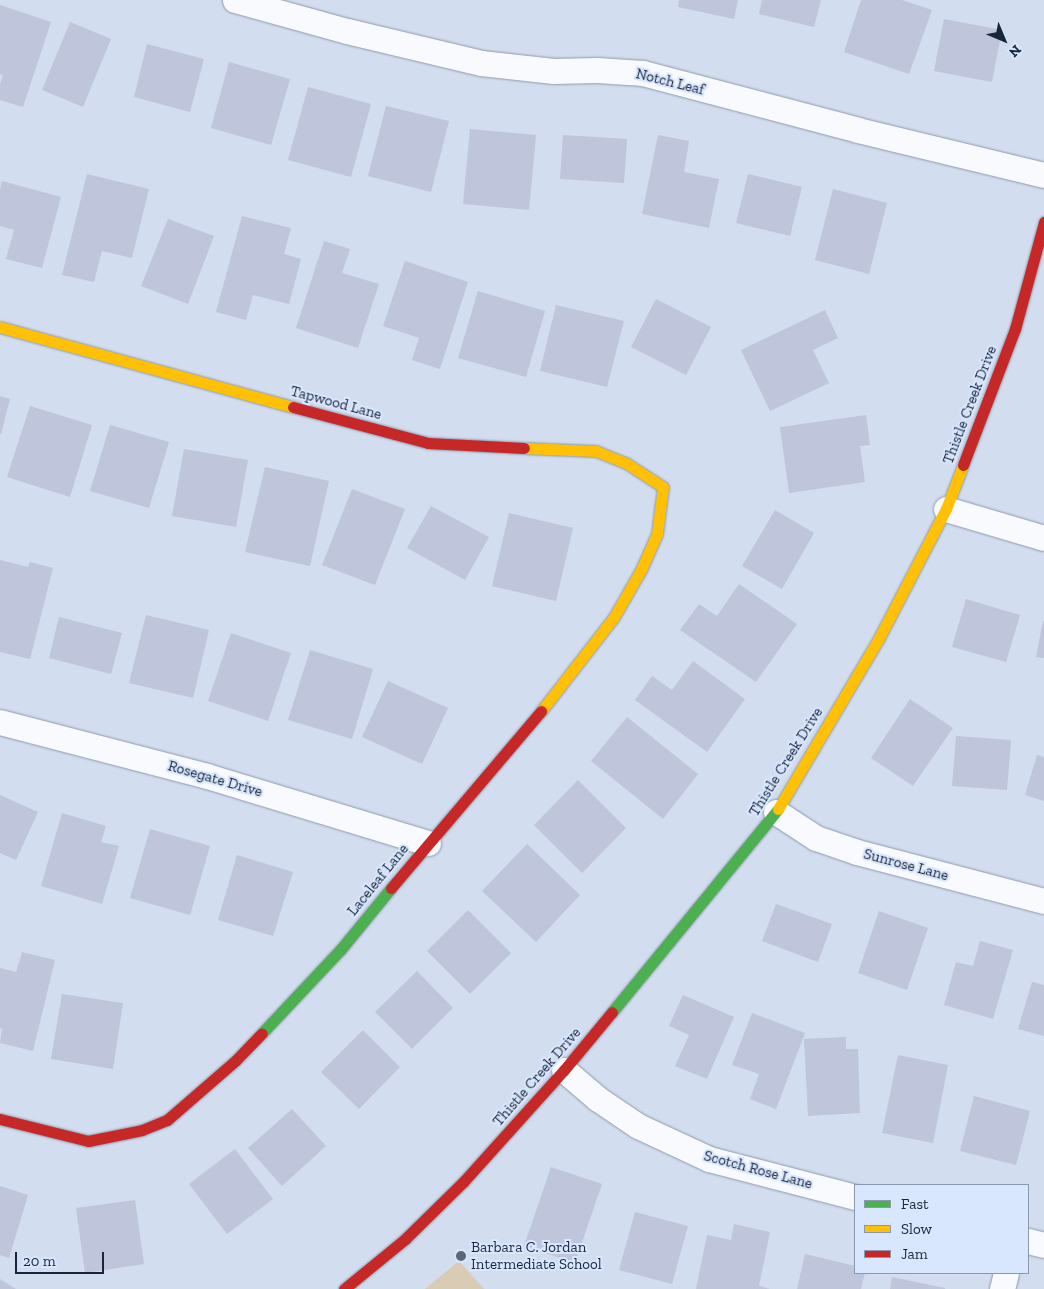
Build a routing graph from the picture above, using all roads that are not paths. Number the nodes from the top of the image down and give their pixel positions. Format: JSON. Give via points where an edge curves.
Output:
{"nodes":[{"id":1,"x":235,"y":0,"type":"edge"},
{"id":2,"x":1044,"y":175,"type":"edge"},
{"id":3,"x":1044,"y":222,"type":"edge"},
{"id":4,"x":0,"y":327,"type":"edge"},
{"id":5,"x":663,"y":487,"type":"joint"},
{"id":6,"x":946,"y":509,"type":"junction"},
{"id":7,"x":1044,"y":538,"type":"edge"},
{"id":8,"x":0,"y":722,"type":"edge"},
{"id":9,"x":776,"y":812,"type":"junction"},
{"id":10,"x":428,"y":843,"type":"junction"},
{"id":11,"x":1044,"y":901,"type":"edge"},
{"id":12,"x":564,"y":1070,"type":"junction"},
{"id":13,"x":0,"y":1119,"type":"edge"},
{"id":14,"x":854,"y":1196,"type":"edge"},
{"id":15,"x":1029,"y":1241,"type":"edge"},
{"id":16,"x":1044,"y":1245,"type":"edge"},
{"id":17,"x":1006,"y":1274,"type":"edge"},
{"id":18,"x":344,"y":1289,"type":"edge"},
{"id":19,"x":1002,"y":1289,"type":"edge"}],
"edges":[{"from":1,"to":2,"type":"street","name":"Notch Leaf","via":[[481,63],[554,71],[643,73]]},
{"from":3,"to":6,"type":"street","name":"Thistle Creek Drive","via":[[1015,329]]},
{"from":4,"to":5,"type":"street","name":"Tapwood Lane","via":[[428,443],[596,451],[626,462]]},
{"from":5,"to":10,"type":"street","name":"Laceleaf Lane","via":[[657,534],[614,617],[557,693]]},
{"from":6,"to":7,"type":"street"},
{"from":6,"to":9,"type":"street","name":"Thistle Creek Drive","via":[[878,640]]},
{"from":8,"to":10,"type":"street","name":"Rosegate Drive","via":[[207,776]]},
{"from":9,"to":11,"type":"street","name":"Sunrose Lane","via":[[816,838],[857,852]]},
{"from":9,"to":12,"type":"street","name":"Thistle Creek Drive"},
{"from":10,"to":13,"type":"street","name":"Laceleaf Lane","via":[[341,950],[236,1060],[167,1120],[142,1130],[88,1141]]},
{"from":12,"to":14,"type":"street","name":"Scotch Rose Lane","via":[[598,1099],[638,1126],[709,1159]]},
{"from":12,"to":18,"type":"street","name":"Thistle Creek Drive","via":[[457,1188],[405,1239]]},
{"from":15,"to":16,"type":"street"},
{"from":17,"to":19,"type":"street"}]}
